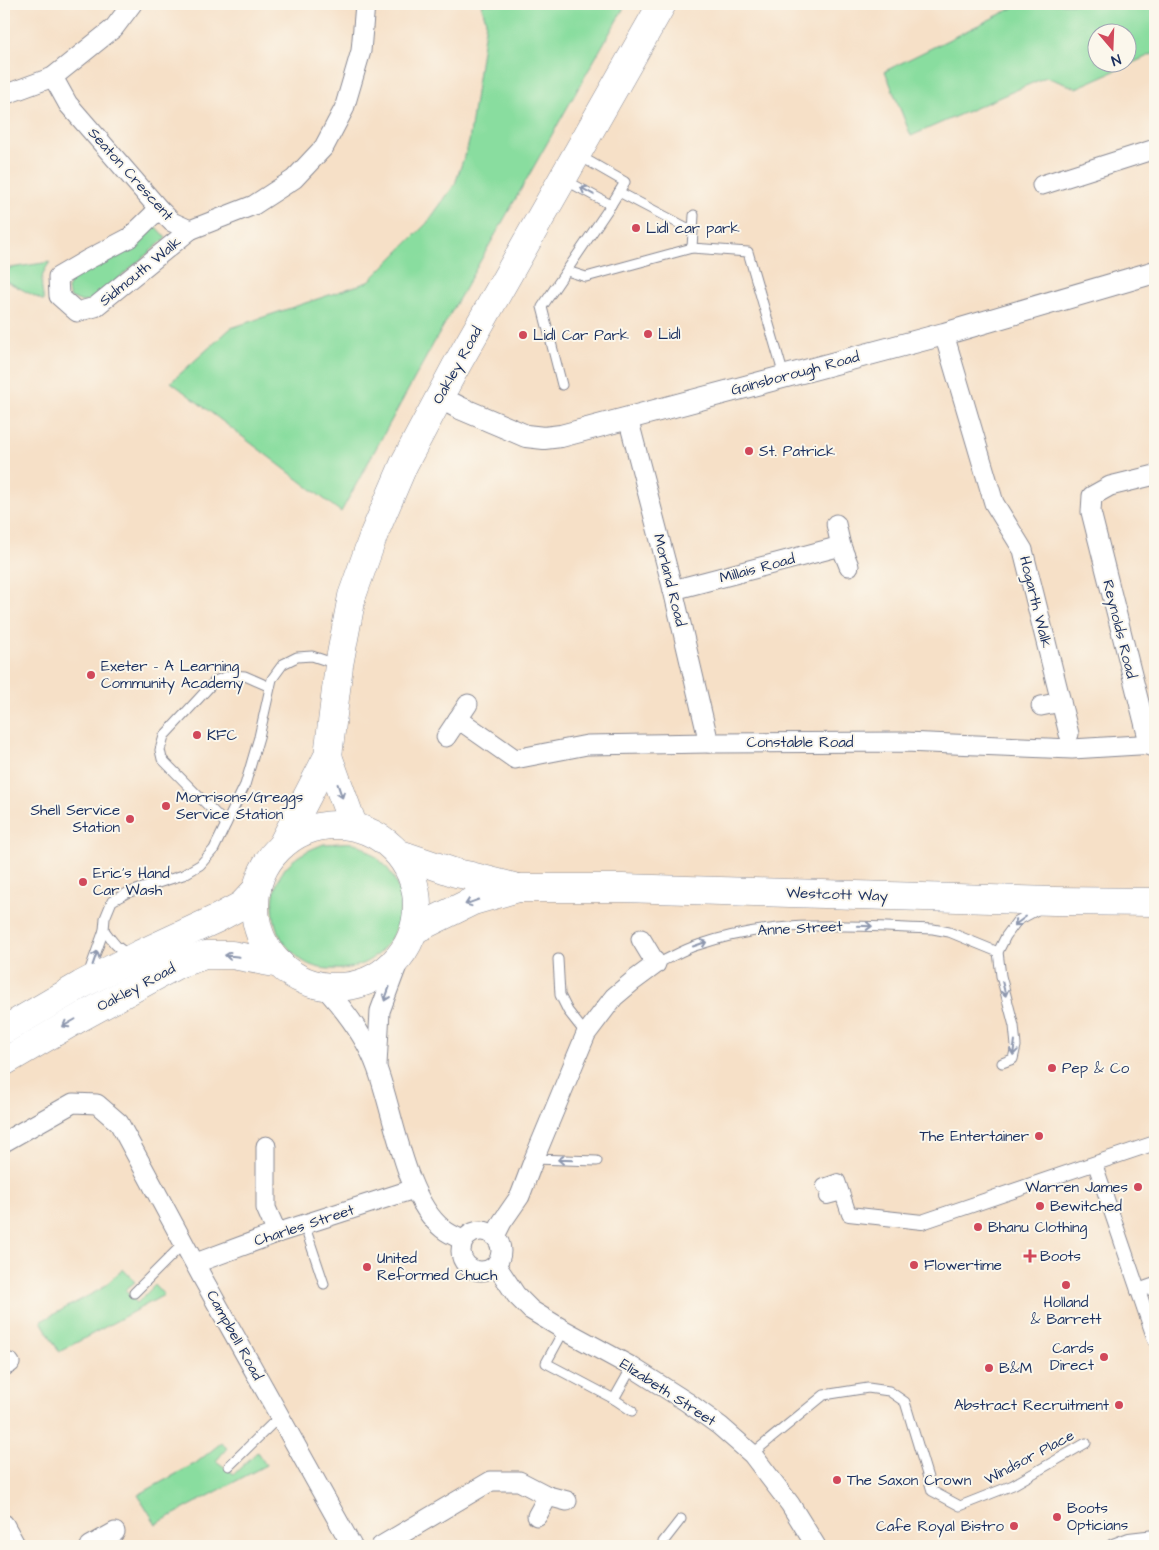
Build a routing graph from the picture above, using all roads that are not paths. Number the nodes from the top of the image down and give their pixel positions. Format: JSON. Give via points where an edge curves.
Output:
{"nodes":[{"id":1,"x":132,"y":4,"type":"edge"},
{"id":2,"x":364,"y":4,"type":"edge"},
{"id":3,"x":662,"y":4,"type":"edge"},
{"id":4,"x":53,"y":77,"type":"junction"},
{"id":5,"x":4,"y":95,"type":"edge"},
{"id":6,"x":1155,"y":150,"type":"edge"},
{"id":7,"x":576,"y":154,"type":"junction"},
{"id":8,"x":562,"y":178,"type":"junction"},
{"id":9,"x":1042,"y":185,"type":"dead end"},
{"id":10,"x":619,"y":192,"type":"junction"},
{"id":11,"x":611,"y":205,"type":"junction"},
{"id":12,"x":159,"y":209,"type":"junction"},
{"id":13,"x":694,"y":214,"type":"dead end"},
{"id":14,"x":190,"y":230,"type":"junction"},
{"id":15,"x":693,"y":230,"type":"junction"},
{"id":16,"x":692,"y":248,"type":"junction"},
{"id":17,"x":567,"y":271,"type":"junction"},
{"id":18,"x":1155,"y":272,"type":"edge"},
{"id":19,"x":944,"y":334,"type":"junction"},
{"id":20,"x":784,"y":376,"type":"junction"},
{"id":21,"x":562,"y":385,"type":"dead end"},
{"id":22,"x":439,"y":397,"type":"junction"},
{"id":23,"x":628,"y":418,"type":"junction"},
{"id":24,"x":1155,"y":474,"type":"edge"},
{"id":25,"x":836,"y":524,"type":"dead end"},
{"id":26,"x":841,"y":546,"type":"junction"},
{"id":27,"x":849,"y":566,"type":"dead end"},
{"id":28,"x":673,"y":590,"type":"junction"},
{"id":29,"x":339,"y":665,"type":"junction"},
{"id":30,"x":270,"y":687,"type":"junction"},
{"id":31,"x":1061,"y":702,"type":"junction"},
{"id":32,"x":1041,"y":706,"type":"dead end"},
{"id":33,"x":1069,"y":734,"type":"dead end"},
{"id":34,"x":446,"y":737,"type":"dead end"},
{"id":35,"x":709,"y":743,"type":"junction"},
{"id":36,"x":1152,"y":745,"type":"edge"},
{"id":37,"x":328,"y":756,"type":"junction"},
{"id":38,"x":226,"y":824,"type":"junction"},
{"id":39,"x":353,"y":825,"type":"junction"},
{"id":40,"x":282,"y":845,"type":"junction"},
{"id":41,"x":400,"y":854,"type":"junction"},
{"id":42,"x":518,"y":888,"type":"junction"},
{"id":43,"x":257,"y":889,"type":"junction"},
{"id":44,"x":1054,"y":901,"type":"junction"},
{"id":45,"x":1155,"y":902,"type":"edge"},
{"id":46,"x":104,"y":930,"type":"junction"},
{"id":47,"x":414,"y":930,"type":"junction"},
{"id":48,"x":641,"y":939,"type":"dead end"},
{"id":49,"x":998,"y":952,"type":"junction"},
{"id":50,"x":138,"y":955,"type":"junction"},
{"id":51,"x":401,"y":955,"type":"junction"},
{"id":52,"x":558,"y":959,"type":"dead end"},
{"id":53,"x":280,"y":964,"type":"junction"},
{"id":54,"x":656,"y":964,"type":"junction"},
{"id":55,"x":81,"y":984,"type":"junction"},
{"id":56,"x":323,"y":986,"type":"junction"},
{"id":57,"x":4,"y":1030,"type":"edge"},
{"id":58,"x":586,"y":1034,"type":"junction"},
{"id":59,"x":4,"y":1062,"type":"edge"},
{"id":60,"x":1002,"y":1063,"type":"dead end"},
{"id":61,"x":377,"y":1068,"type":"junction"},
{"id":62,"x":4,"y":1142,"type":"edge"},
{"id":63,"x":1155,"y":1143,"type":"edge"},
{"id":64,"x":266,"y":1146,"type":"dead end"},
{"id":65,"x":534,"y":1159,"type":"junction"},
{"id":66,"x":597,"y":1161,"type":"dead end"},
{"id":67,"x":1095,"y":1164,"type":"junction"},
{"id":68,"x":414,"y":1189,"type":"junction"},
{"id":69,"x":825,"y":1191,"type":"dead end"},
{"id":70,"x":304,"y":1224,"type":"junction"},
{"id":71,"x":277,"y":1234,"type":"junction"},
{"id":72,"x":495,"y":1236,"type":"junction"},
{"id":73,"x":463,"y":1240,"type":"junction"},
{"id":74,"x":184,"y":1244,"type":"junction"},
{"id":75,"x":196,"y":1263,"type":"junction"},
{"id":76,"x":496,"y":1265,"type":"junction"},
{"id":77,"x":324,"y":1284,"type":"dead end"},
{"id":78,"x":1155,"y":1285,"type":"edge"},
{"id":79,"x":1138,"y":1291,"type":"junction"},
{"id":80,"x":134,"y":1293,"type":"dead end"},
{"id":81,"x":564,"y":1330,"type":"junction"},
{"id":82,"x":1154,"y":1336,"type":"edge"},
{"id":83,"x":632,"y":1367,"type":"junction"},
{"id":84,"x":614,"y":1399,"type":"junction"},
{"id":85,"x":632,"y":1411,"type":"dead end"},
{"id":86,"x":280,"y":1416,"type":"junction"},
{"id":87,"x":1086,"y":1443,"type":"dead end"},
{"id":88,"x":752,"y":1454,"type":"junction"},
{"id":89,"x":229,"y":1466,"type":"dead end"},
{"id":90,"x":548,"y":1496,"type":"junction"},
{"id":91,"x":567,"y":1501,"type":"dead end"},
{"id":92,"x":537,"y":1516,"type":"dead end"},
{"id":93,"x":681,"y":1519,"type":"dead end"},
{"id":94,"x":4,"y":1524,"type":"edge"},
{"id":95,"x":115,"y":1532,"type":"dead end"},
{"id":96,"x":1155,"y":1538,"type":"edge"},
{"id":97,"x":1118,"y":1545,"type":"edge"},
{"id":98,"x":16,"y":1546,"type":"edge"},
{"id":99,"x":90,"y":1546,"type":"edge"},
{"id":100,"x":352,"y":1546,"type":"edge"},
{"id":101,"x":381,"y":1546,"type":"edge"},
{"id":102,"x":663,"y":1546,"type":"edge"},
{"id":103,"x":816,"y":1546,"type":"edge"}],
"edges":[{"from":1,"to":4,"type":"street","via":[[114,28]]},
{"from":2,"to":14,"type":"street","name":"Seaton Crescent","via":[[361,51],[344,109],[324,147],[294,179],[254,205]]},
{"from":3,"to":7,"type":"main road","name":"Oakley Road"},
{"from":4,"to":5,"type":"street"},
{"from":4,"to":12,"type":"street","name":"Seaton Crescent","via":[[68,104]]},
{"from":6,"to":9,"type":"street"},
{"from":7,"to":8,"type":"main road","name":"Oakley Road"},
{"from":7,"to":10,"type":"lane","via":[[625,182]]},
{"from":11,"to":8,"type":"lane","one_way":true},
{"from":8,"to":22,"type":"main road","name":"Oakley Road"},
{"from":10,"to":11,"type":"lane"},
{"from":10,"to":15,"type":"lane"},
{"from":11,"to":17,"type":"lane"},
{"from":12,"to":14,"type":"street","name":"Seaton Crescent","via":[[172,222]]},
{"from":12,"to":14,"type":"street","name":"Sidmouth Walk","via":[[129,238],[58,277],[59,296],[77,312],[95,308]]},
{"from":13,"to":15,"type":"lane"},
{"from":15,"to":16,"type":"lane"},
{"from":16,"to":17,"type":"lane","via":[[586,277]]},
{"from":16,"to":20,"type":"lane","via":[[748,252]]},
{"from":17,"to":21,"type":"lane","via":[[542,307]]},
{"from":18,"to":19,"type":"street","name":"Gainsborough Road"},
{"from":19,"to":20,"type":"street","name":"Gainsborough Road"},
{"from":19,"to":31,"type":"street","name":"Hogarth Walk","via":[[994,503],[1023,550]]},
{"from":20,"to":23,"type":"street","name":"Gainsborough Road"},
{"from":22,"to":23,"type":"street","name":"Gainsborough Road","via":[[526,436],[544,438]]},
{"from":22,"to":29,"type":"main road","name":"Oakley Road","via":[[404,464],[374,534],[352,596]]},
{"from":23,"to":28,"type":"street","name":"Morland Road"},
{"from":24,"to":36,"type":"street","name":"Reynolds Road","via":[[1098,492],[1092,496],[1090,512]]},
{"from":25,"to":26,"type":"street"},
{"from":26,"to":27,"type":"street"},
{"from":26,"to":28,"type":"street","name":"Millais Road"},
{"from":28,"to":35,"type":"street","name":"Morland Road"},
{"from":29,"to":30,"type":"lane","via":[[312,656],[297,657],[284,664]]},
{"from":29,"to":37,"type":"main road","name":"Oakley Road"},
{"from":30,"to":38,"type":"lane","via":[[245,785]]},
{"from":30,"to":38,"type":"lane","via":[[245,676],[231,675],[215,681],[164,736],[160,750],[162,759]]},
{"from":31,"to":32,"type":"street"},
{"from":31,"to":33,"type":"street","name":"Hogarth Walk"},
{"from":34,"to":35,"type":"street","name":"Constable Road","via":[[463,712],[514,759],[587,745]]},
{"from":35,"to":36,"type":"street","name":"Constable Road","via":[[905,742],[1072,749]]},
{"from":37,"to":39,"type":"main road","one_way":true},
{"from":37,"to":40,"type":"main road"},
{"from":38,"to":46,"type":"lane","via":[[214,849],[200,865],[112,901]]},
{"from":39,"to":40,"type":"main road","via":[[306,831]]},
{"from":39,"to":41,"type":"main road","via":[[378,836]]},
{"from":40,"to":43,"type":"main road","via":[[267,863]]},
{"from":41,"to":42,"type":"main road","name":"Westcott Way","via":[[456,874]]},
{"from":41,"to":47,"type":"main road","via":[[415,890],[418,913]]},
{"from":42,"to":44,"type":"main road","name":"Westcott Way","via":[[641,888]]},
{"from":42,"to":47,"type":"main road","name":"Westcott Way","one_way":true,"via":[[466,904]]},
{"from":43,"to":50,"type":"main road","name":"Oakley Road","via":[[242,905]]},
{"from":43,"to":53,"type":"main road","via":[[256,914],[263,942]]},
{"from":44,"to":45,"type":"main road","name":"Westcott Way"},
{"from":44,"to":49,"type":"lane","one_way":true,"via":[[1017,921]]},
{"from":46,"to":50,"type":"lane","via":[[115,945]]},
{"from":55,"to":46,"type":"lane","one_way":true,"via":[[90,970]]},
{"from":47,"to":51,"type":"main road"},
{"from":48,"to":54,"type":"street"},
{"from":54,"to":49,"type":"lane","name":"Anne Street","one_way":true,"via":[[697,945],[747,932],[821,925],[933,929],[949,932]]},
{"from":49,"to":60,"type":"lane","one_way":true,"via":[[1016,1046],[1013,1058]]},
{"from":50,"to":55,"type":"main road","name":"Oakley Road"},
{"from":51,"to":56,"type":"main road","via":[[381,974],[355,985]]},
{"from":51,"to":61,"type":"street","one_way":true,"via":[[380,1011]]},
{"from":52,"to":58,"type":"lane","via":[[560,995]]},
{"from":53,"to":56,"type":"main road","via":[[296,976]]},
{"from":53,"to":59,"type":"main road","name":"Oakley Road","one_way":true,"via":[[232,955],[205,955],[178,964]]},
{"from":54,"to":58,"type":"street","name":"Anne Street","via":[[614,997]]},
{"from":55,"to":57,"type":"main road","name":"Oakley Road"},
{"from":56,"to":61,"type":"street","via":[[354,1023]]},
{"from":58,"to":65,"type":"street","name":"Anne Street"},
{"from":61,"to":68,"type":"street"},
{"from":62,"to":74,"type":"street","name":"Campbell Road","via":[[73,1103],[97,1104],[119,1123]]},
{"from":63,"to":67,"type":"street"},
{"from":64,"to":71,"type":"street","via":[[266,1208]]},
{"from":66,"to":65,"type":"lane","one_way":true},
{"from":65,"to":72,"type":"street","name":"Anne Street","via":[[520,1196]]},
{"from":67,"to":69,"type":"street","via":[[922,1222],[849,1214],[838,1181]]},
{"from":67,"to":79,"type":"street"},
{"from":68,"to":70,"type":"street","name":"Charles Street"},
{"from":68,"to":73,"type":"street","via":[[442,1229]]},
{"from":70,"to":71,"type":"street","name":"Charles Street"},
{"from":70,"to":77,"type":"lane"},
{"from":71,"to":75,"type":"street","name":"Charles Street"},
{"from":72,"to":73,"type":"street","via":[[482,1230],[474,1231]]},
{"from":72,"to":76,"type":"street","via":[[501,1251]]},
{"from":73,"to":76,"type":"street","via":[[460,1248],[465,1264],[480,1271]]},
{"from":74,"to":75,"type":"street","name":"Campbell Road"},
{"from":74,"to":80,"type":"lane"},
{"from":75,"to":86,"type":"street","name":"Campbell Road"},
{"from":76,"to":81,"type":"street","name":"Elizabeth Street","via":[[516,1295],[531,1310]]},
{"from":78,"to":79,"type":"street"},
{"from":79,"to":82,"type":"street"},
{"from":81,"to":83,"type":"street","name":"Elizabeth Street"},
{"from":81,"to":84,"type":"lane","via":[[546,1362]]},
{"from":83,"to":84,"type":"lane"},
{"from":83,"to":88,"type":"street","name":"Elizabeth Street","via":[[694,1406]]},
{"from":84,"to":85,"type":"lane"},
{"from":86,"to":89,"type":"lane"},
{"from":86,"to":100,"type":"street","name":"Campbell Road"},
{"from":87,"to":88,"type":"lane","name":"Windsor Place","via":[[1013,1485],[960,1506],[932,1491],[904,1402],[889,1391],[868,1388],[824,1395]]},
{"from":88,"to":103,"type":"street","name":"Elizabeth Street","via":[[790,1504]]},
{"from":90,"to":91,"type":"street"},
{"from":90,"to":92,"type":"street"},
{"from":90,"to":101,"type":"street","via":[[519,1481],[491,1481]]},
{"from":93,"to":102,"type":"lane"},
{"from":94,"to":98,"type":"street"},
{"from":95,"to":99,"type":"street"},
{"from":96,"to":97,"type":"street","via":[[1129,1540]]}]}
